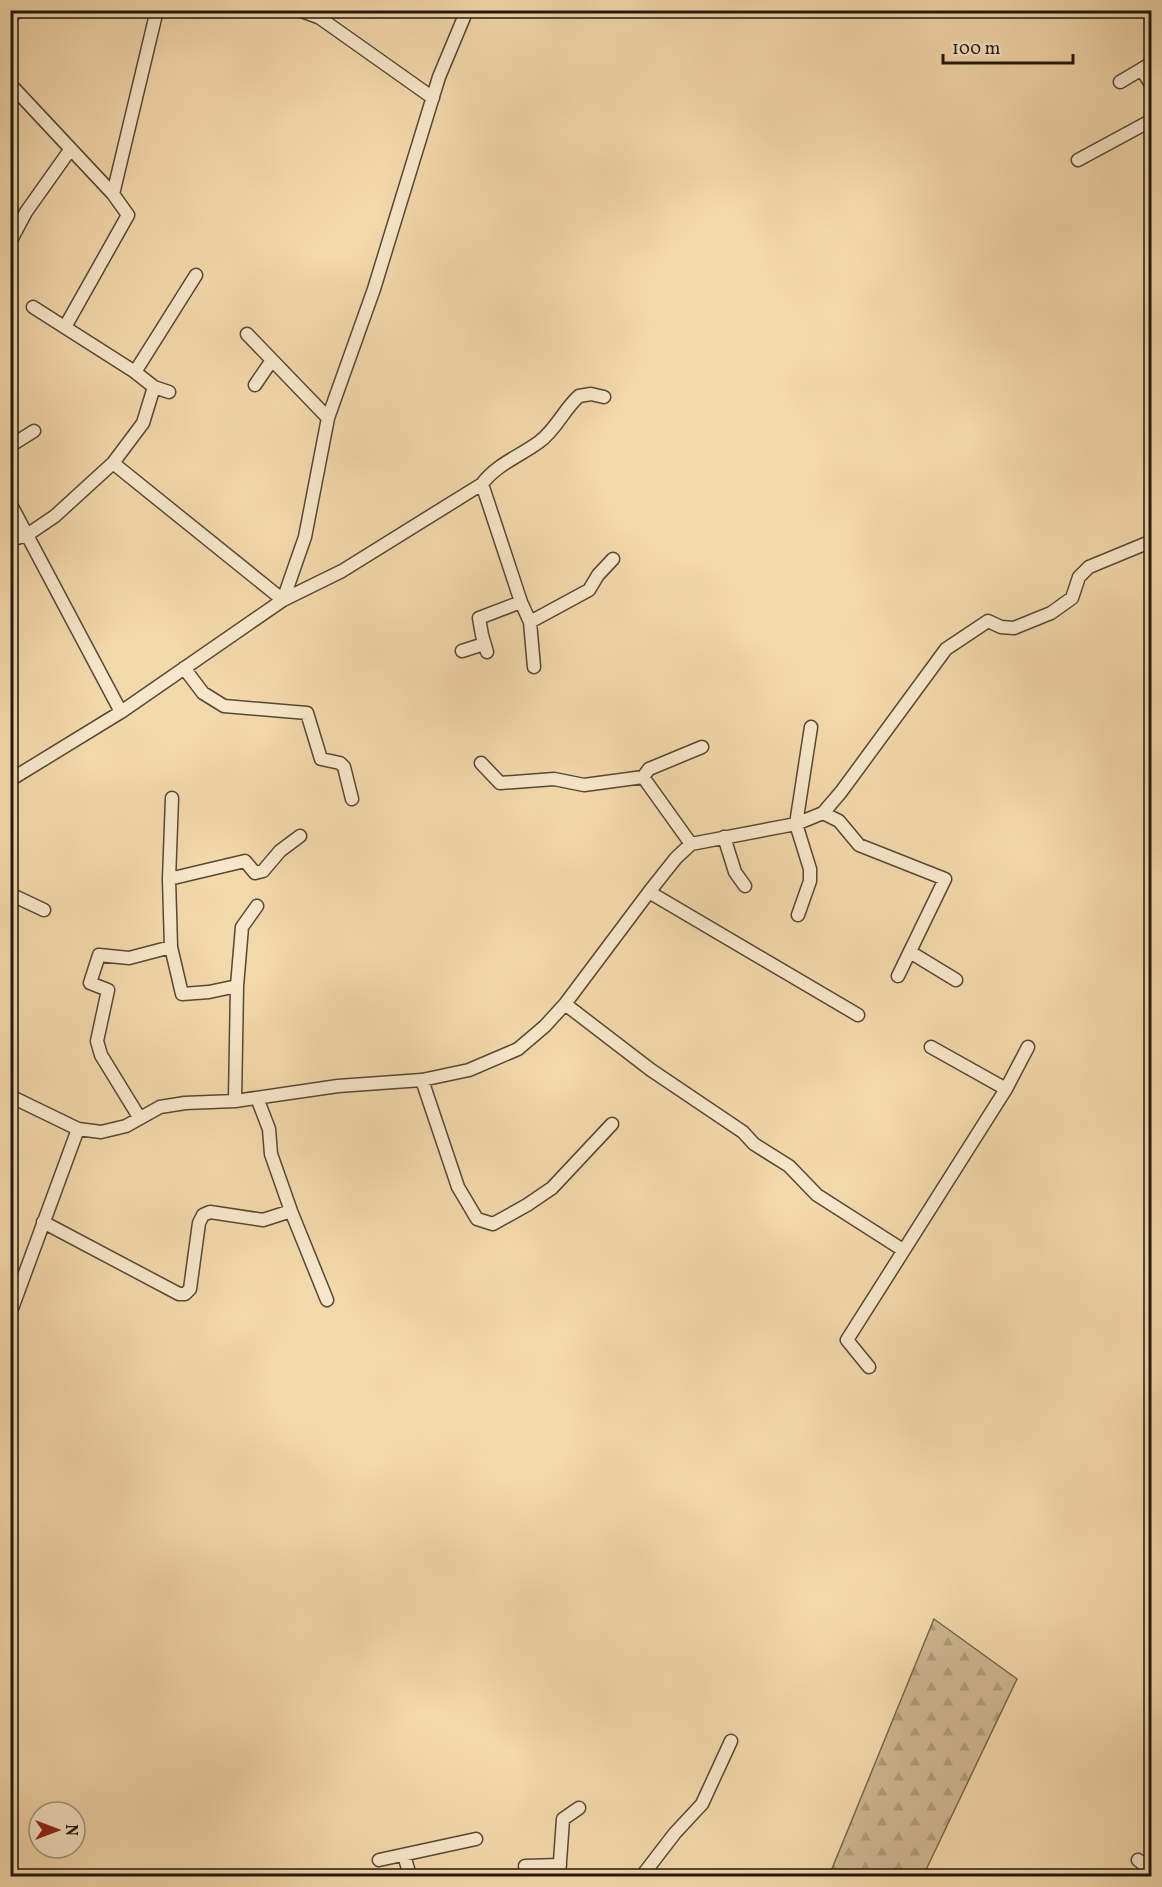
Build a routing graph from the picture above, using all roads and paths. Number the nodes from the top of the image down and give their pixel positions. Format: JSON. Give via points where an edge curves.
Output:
{"nodes":[{"id":1,"x":19,"y":10,"type":"edge"},
{"id":2,"x":157,"y":10,"type":"edge"},
{"id":3,"x":299,"y":10,"type":"edge"},
{"id":4,"x":467,"y":10,"type":"edge"},
{"id":5,"x":10,"y":17,"type":"edge"},
{"id":6,"x":1147,"y":66,"type":"edge"},
{"id":7,"x":1120,"y":82,"type":"dead end"},
{"id":8,"x":10,"y":84,"type":"edge"},
{"id":9,"x":1152,"y":87,"type":"edge"},
{"id":10,"x":433,"y":98,"type":"junction"},
{"id":11,"x":1152,"y":120,"type":"edge"},
{"id":12,"x":70,"y":150,"type":"junction"},
{"id":13,"x":1077,"y":160,"type":"dead end"},
{"id":14,"x":113,"y":195,"type":"junction"},
{"id":15,"x":10,"y":242,"type":"edge"},
{"id":16,"x":196,"y":275,"type":"dead end"},
{"id":17,"x":33,"y":307,"type":"dead end"},
{"id":18,"x":65,"y":327,"type":"junction"},
{"id":19,"x":247,"y":334,"type":"dead end"},
{"id":20,"x":272,"y":360,"type":"junction"},
{"id":21,"x":135,"y":372,"type":"junction"},
{"id":22,"x":255,"y":385,"type":"dead end"},
{"id":23,"x":154,"y":387,"type":"junction"},
{"id":24,"x":169,"y":392,"type":"dead end"},
{"id":25,"x":604,"y":397,"type":"dead end"},
{"id":26,"x":328,"y":418,"type":"junction"},
{"id":27,"x":34,"y":431,"type":"dead end"},
{"id":28,"x":10,"y":446,"type":"edge"},
{"id":29,"x":113,"y":463,"type":"junction"},
{"id":30,"x":482,"y":484,"type":"junction"},
{"id":31,"x":10,"y":503,"type":"edge"},
{"id":32,"x":27,"y":535,"type":"junction"},
{"id":33,"x":10,"y":540,"type":"edge"},
{"id":34,"x":1152,"y":541,"type":"edge"},
{"id":35,"x":613,"y":559,"type":"dead end"},
{"id":36,"x":283,"y":600,"type":"junction"},
{"id":37,"x":521,"y":602,"type":"junction"},
{"id":38,"x":530,"y":622,"type":"junction"},
{"id":39,"x":462,"y":651,"type":"dead end"},
{"id":40,"x":534,"y":667,"type":"dead end"},
{"id":41,"x":184,"y":668,"type":"junction"},
{"id":42,"x":121,"y":712,"type":"junction"},
{"id":43,"x":811,"y":727,"type":"dead end"},
{"id":44,"x":702,"y":747,"type":"dead end"},
{"id":45,"x":481,"y":763,"type":"dead end"},
{"id":46,"x":643,"y":777,"type":"junction"},
{"id":47,"x":10,"y":780,"type":"edge"},
{"id":48,"x":172,"y":798,"type":"dead end"},
{"id":49,"x":352,"y":799,"type":"dead end"},
{"id":50,"x":823,"y":813,"type":"junction"},
{"id":51,"x":796,"y":824,"type":"junction"},
{"id":52,"x":300,"y":836,"type":"dead end"},
{"id":53,"x":724,"y":837,"type":"junction"},
{"id":54,"x":691,"y":844,"type":"junction"},
{"id":55,"x":169,"y":879,"type":"junction"},
{"id":56,"x":745,"y":886,"type":"dead end"},
{"id":57,"x":650,"y":892,"type":"junction"},
{"id":58,"x":10,"y":894,"type":"edge"},
{"id":59,"x":257,"y":906,"type":"dead end"},
{"id":60,"x":44,"y":910,"type":"dead end"},
{"id":61,"x":798,"y":915,"type":"dead end"},
{"id":62,"x":171,"y":947,"type":"junction"},
{"id":63,"x":910,"y":952,"type":"junction"},
{"id":64,"x":898,"y":976,"type":"dead end"},
{"id":65,"x":956,"y":980,"type":"dead end"},
{"id":66,"x":237,"y":986,"type":"junction"},
{"id":67,"x":565,"y":1004,"type":"junction"},
{"id":68,"x":858,"y":1015,"type":"dead end"},
{"id":69,"x":931,"y":1047,"type":"dead end"},
{"id":70,"x":1028,"y":1047,"type":"dead end"},
{"id":71,"x":422,"y":1080,"type":"junction"},
{"id":72,"x":1006,"y":1089,"type":"junction"},
{"id":73,"x":10,"y":1096,"type":"edge"},
{"id":74,"x":257,"y":1098,"type":"junction"},
{"id":75,"x":235,"y":1101,"type":"junction"},
{"id":76,"x":139,"y":1117,"type":"junction"},
{"id":77,"x":612,"y":1124,"type":"dead end"},
{"id":78,"x":78,"y":1129,"type":"junction"},
{"id":79,"x":291,"y":1211,"type":"junction"},
{"id":80,"x":43,"y":1222,"type":"junction"},
{"id":81,"x":903,"y":1250,"type":"junction"},
{"id":82,"x":327,"y":1300,"type":"dead end"},
{"id":83,"x":10,"y":1314,"type":"edge"},
{"id":84,"x":869,"y":1367,"type":"dead end"},
{"id":85,"x":731,"y":1741,"type":"dead end"},
{"id":86,"x":579,"y":1808,"type":"dead end"},
{"id":87,"x":476,"y":1839,"type":"dead end"},
{"id":88,"x":404,"y":1855,"type":"junction"},
{"id":89,"x":379,"y":1860,"type":"dead end"},
{"id":90,"x":1138,"y":1860,"type":"dead end"},
{"id":91,"x":525,"y":1866,"type":"dead end"},
{"id":92,"x":1152,"y":1870,"type":"edge"},
{"id":93,"x":560,"y":1871,"type":"edge"},
{"id":94,"x":410,"y":1876,"type":"edge"},
{"id":95,"x":642,"y":1876,"type":"edge"}],
"edges":[{"from":1,"to":5,"type":"street"},
{"from":2,"to":14,"type":"street"},
{"from":3,"to":10,"type":"street","via":[[320,18]]},
{"from":4,"to":10,"type":"street"},
{"from":6,"to":7,"type":"street"},
{"from":6,"to":9,"type":"street"},
{"from":8,"to":12,"type":"street"},
{"from":10,"to":26,"type":"street","via":[[374,289]]},
{"from":11,"to":13,"type":"street"},
{"from":12,"to":14,"type":"street"},
{"from":12,"to":15,"type":"street"},
{"from":14,"to":18,"type":"street","via":[[128,215]]},
{"from":16,"to":21,"type":"street"},
{"from":17,"to":18,"type":"street"},
{"from":18,"to":21,"type":"street"},
{"from":19,"to":20,"type":"street"},
{"from":20,"to":22,"type":"street"},
{"from":20,"to":26,"type":"street"},
{"from":21,"to":23,"type":"street"},
{"from":23,"to":24,"type":"street"},
{"from":23,"to":29,"type":"street","via":[[143,423]]},
{"from":25,"to":30,"type":"street","via":[[579,396],[540,441],[489,474]]},
{"from":26,"to":36,"type":"street","via":[[305,537]]},
{"from":27,"to":28,"type":"street"},
{"from":29,"to":32,"type":"street","via":[[55,516]]},
{"from":29,"to":36,"type":"street"},
{"from":30,"to":36,"type":"street","via":[[342,571]]},
{"from":30,"to":37,"type":"street"},
{"from":31,"to":32,"type":"street"},
{"from":32,"to":33,"type":"street"},
{"from":32,"to":42,"type":"street"},
{"from":34,"to":50,"type":"street","via":[[1089,567],[1079,577],[1072,598],[1051,613],[1014,628],[988,621],[946,649]]},
{"from":35,"to":38,"type":"street","via":[[590,590]]},
{"from":36,"to":41,"type":"street"},
{"from":37,"to":38,"type":"street"},
{"from":37,"to":39,"type":"street","via":[[479,618],[486,648]]},
{"from":38,"to":40,"type":"street"},
{"from":41,"to":42,"type":"street"},
{"from":41,"to":49,"type":"street","via":[[203,693],[224,706],[307,713],[321,759],[344,767]]},
{"from":42,"to":47,"type":"street"},
{"from":43,"to":51,"type":"street"},
{"from":44,"to":46,"type":"street","via":[[649,769]]},
{"from":45,"to":46,"type":"street","via":[[500,783],[555,779],[584,785]]},
{"from":46,"to":54,"type":"street"},
{"from":48,"to":55,"type":"street"},
{"from":50,"to":51,"type":"street"},
{"from":50,"to":63,"type":"street","via":[[839,822],[859,845],[945,879]]},
{"from":51,"to":53,"type":"street"},
{"from":51,"to":61,"type":"street","via":[[810,869],[810,881]]},
{"from":52,"to":55,"type":"street","via":[[263,871],[255,873],[245,861]]},
{"from":53,"to":54,"type":"street"},
{"from":53,"to":56,"type":"street","via":[[735,872]]},
{"from":54,"to":57,"type":"street"},
{"from":55,"to":62,"type":"street"},
{"from":57,"to":67,"type":"street"},
{"from":57,"to":68,"type":"street"},
{"from":58,"to":60,"type":"street"},
{"from":59,"to":66,"type":"street","via":[[242,927]]},
{"from":62,"to":66,"type":"street","via":[[182,994]]},
{"from":62,"to":76,"type":"street","via":[[129,958],[99,955],[90,983],[108,990],[98,1041],[101,1055]]},
{"from":63,"to":64,"type":"street"},
{"from":63,"to":65,"type":"street"},
{"from":66,"to":75,"type":"street"},
{"from":67,"to":71,"type":"street","via":[[518,1049],[469,1070]]},
{"from":67,"to":81,"type":"street","via":[[651,1070],[789,1166],[817,1195]]},
{"from":69,"to":72,"type":"street"},
{"from":70,"to":72,"type":"street"},
{"from":71,"to":74,"type":"street","via":[[338,1086]]},
{"from":71,"to":77,"type":"street","via":[[458,1187],[477,1219],[493,1224],[552,1188]]},
{"from":72,"to":81,"type":"street"},
{"from":73,"to":78,"type":"street"},
{"from":74,"to":75,"type":"street"},
{"from":74,"to":79,"type":"street"},
{"from":75,"to":76,"type":"street","via":[[160,1107]]},
{"from":76,"to":78,"type":"street","via":[[126,1126],[101,1132]]},
{"from":78,"to":80,"type":"street"},
{"from":79,"to":80,"type":"street","via":[[263,1220],[210,1212],[203,1215],[190,1289],[185,1294]]},
{"from":79,"to":82,"type":"street"},
{"from":80,"to":83,"type":"street"},
{"from":81,"to":84,"type":"street","via":[[847,1340]]},
{"from":85,"to":95,"type":"street","via":[[702,1804]]},
{"from":86,"to":93,"type":"street","via":[[563,1819]]},
{"from":87,"to":88,"type":"street"},
{"from":88,"to":89,"type":"street"},
{"from":88,"to":94,"type":"street"},
{"from":90,"to":92,"type":"street"},
{"from":91,"to":93,"type":"street"}]}
